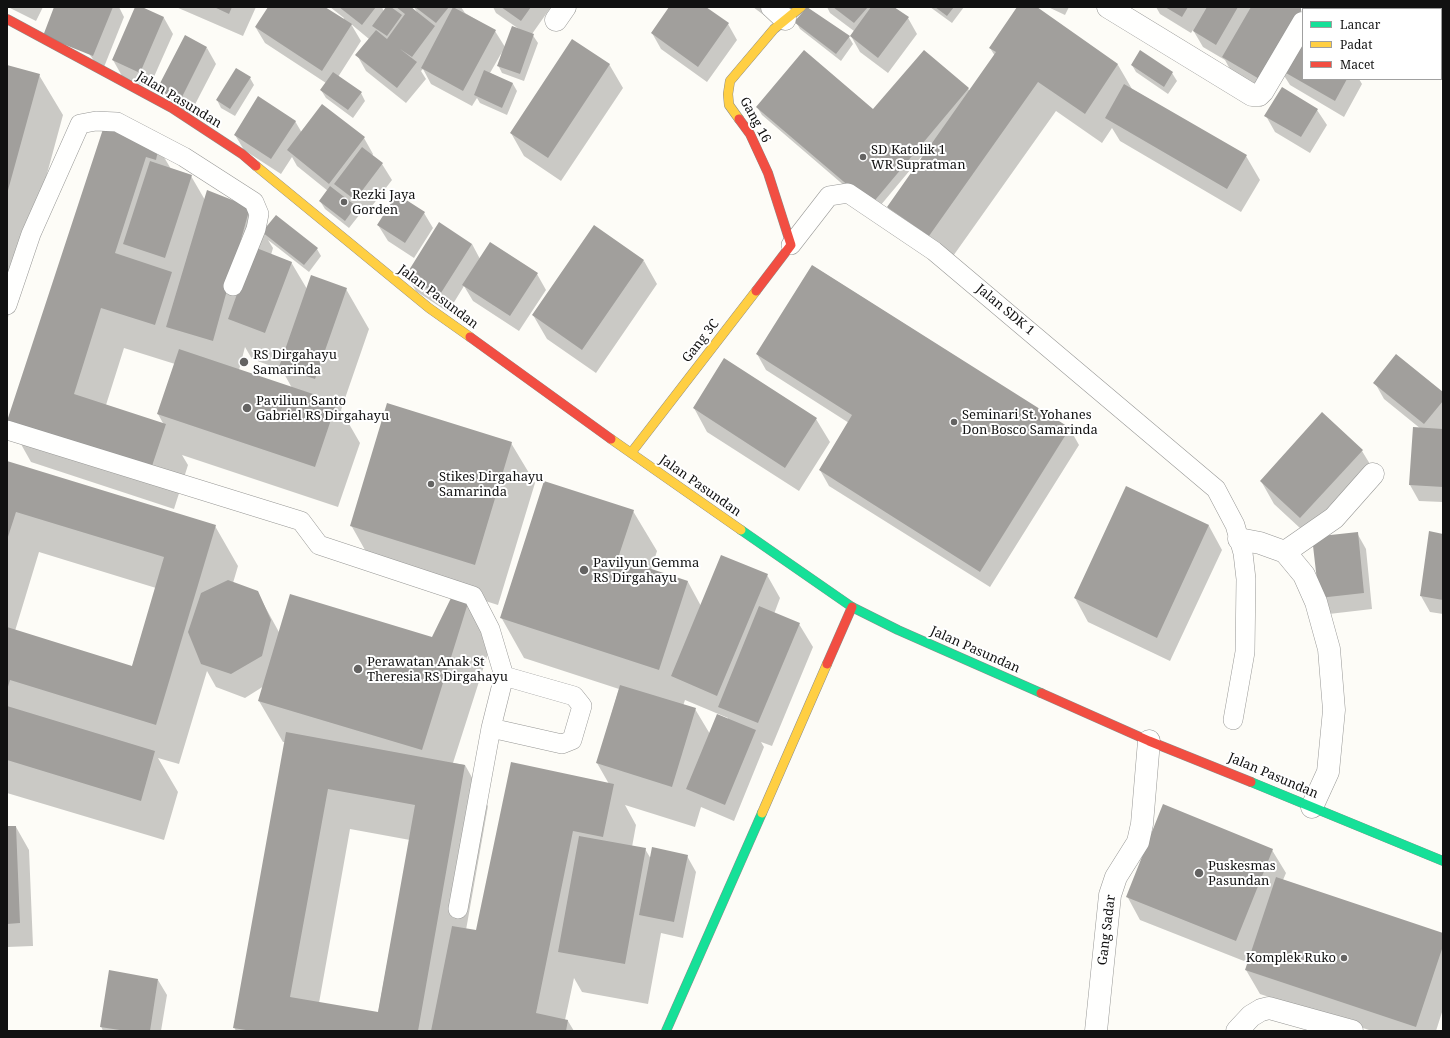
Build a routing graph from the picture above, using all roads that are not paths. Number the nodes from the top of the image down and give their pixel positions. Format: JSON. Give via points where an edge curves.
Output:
{"nodes":[{"id":1,"x":1108,"y":7,"type":"edge"},
{"id":2,"x":786,"y":11,"type":"edge"},
{"id":3,"x":7,"y":19,"type":"edge"},
{"id":4,"x":1302,"y":25,"type":"edge"},
{"id":5,"x":792,"y":245,"type":"junction"},
{"id":6,"x":233,"y":286,"type":"dead end"},
{"id":7,"x":7,"y":305,"type":"edge"},
{"id":8,"x":7,"y":430,"type":"edge"},
{"id":9,"x":631,"y":453,"type":"junction"},
{"id":10,"x":1374,"y":474,"type":"dead end"},
{"id":11,"x":1240,"y":539,"type":"junction"},
{"id":12,"x":1285,"y":552,"type":"junction"},
{"id":13,"x":852,"y":607,"type":"junction"},
{"id":14,"x":504,"y":676,"type":"junction"},
{"id":15,"x":1233,"y":720,"type":"dead end"},
{"id":16,"x":491,"y":728,"type":"junction"},
{"id":17,"x":1150,"y":740,"type":"junction"},
{"id":18,"x":1312,"y":806,"type":"junction"},
{"id":19,"x":1443,"y":861,"type":"edge"},
{"id":20,"x":458,"y":909,"type":"dead end"},
{"id":21,"x":666,"y":1031,"type":"edge"},
{"id":22,"x":1096,"y":1031,"type":"edge"},
{"id":23,"x":1237,"y":1031,"type":"edge"},
{"id":24,"x":1352,"y":1031,"type":"edge"}],
"edges":[{"from":1,"to":4,"type":"street","via":[[1252,95],[1259,95],[1263,91]]},
{"from":2,"to":5,"type":"street","name":"Gang 16","via":[[730,81],[728,94],[729,106],[750,134],[768,173]]},
{"from":3,"to":9,"type":"street","name":"Jalan Pasundan","via":[[172,108],[242,154],[429,308]]},
{"from":5,"to":9,"type":"street","name":"Gang 3C"},
{"from":5,"to":11,"type":"lane","name":"Jalan SDK 1","via":[[828,196],[848,193],[934,251],[1216,489]]},
{"from":6,"to":7,"type":"lane","via":[[256,229],[259,214],[254,202],[184,157],[131,129],[117,122],[96,120],[80,124],[31,234]]},
{"from":8,"to":14,"type":"lane","via":[[301,521],[319,545],[473,596],[490,629]]},
{"from":9,"to":13,"type":"street","name":"Jalan Pasundan"},
{"from":10,"to":12,"type":"street","via":[[1334,518]]},
{"from":11,"to":12,"type":"street"},
{"from":11,"to":15,"type":"lane","via":[[1246,580],[1245,652]]},
{"from":12,"to":18,"type":"street","via":[[1304,575],[1316,602],[1329,649],[1334,710],[1328,772]]},
{"from":13,"to":17,"type":"street","name":"Jalan Pasundan","via":[[906,634]]},
{"from":13,"to":21,"type":"street"},
{"from":14,"to":16,"type":"lane"},
{"from":14,"to":16,"type":"lane","via":[[574,696],[582,706],[572,740],[562,744]]},
{"from":16,"to":20,"type":"lane"},
{"from":17,"to":18,"type":"street","name":"Jalan Pasundan"},
{"from":17,"to":22,"type":"street","name":"Gang Sadar","via":[[1138,842],[1116,877],[1110,895]]},
{"from":18,"to":19,"type":"street","name":"Jalan Pasundan"},
{"from":23,"to":24,"type":"street","via":[[1251,1016],[1269,1008]]}]}
